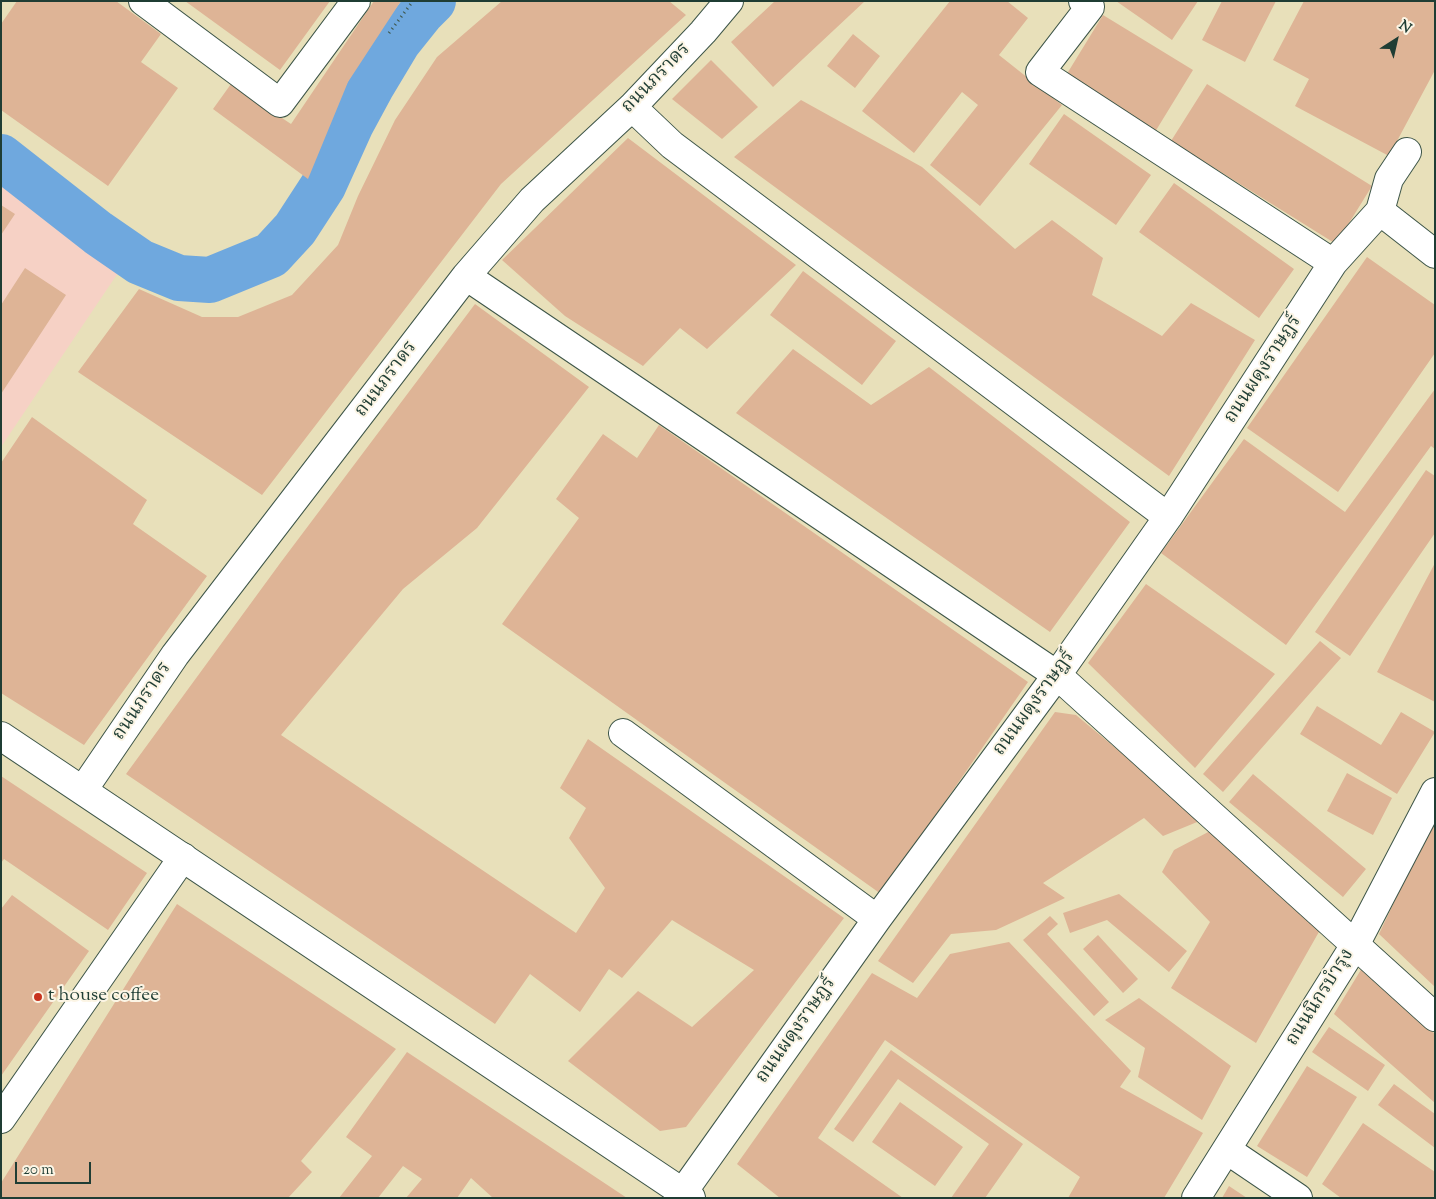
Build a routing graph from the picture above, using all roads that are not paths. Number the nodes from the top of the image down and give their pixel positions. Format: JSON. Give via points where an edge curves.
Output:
{"nodes":[{"id":1,"x":143,"y":1,"type":"edge"},
{"id":2,"x":356,"y":1,"type":"edge"},
{"id":3,"x":730,"y":1,"type":"edge"},
{"id":4,"x":1083,"y":1,"type":"edge"},
{"id":5,"x":632,"y":107,"type":"junction"},
{"id":6,"x":1407,"y":152,"type":"dead end"},
{"id":7,"x":1380,"y":211,"type":"junction"},
{"id":8,"x":1435,"y":254,"type":"edge"},
{"id":9,"x":1333,"y":263,"type":"junction"},
{"id":10,"x":466,"y":276,"type":"junction"},
{"id":11,"x":1168,"y":517,"type":"junction"},
{"id":12,"x":1057,"y":675,"type":"junction"},
{"id":13,"x":623,"y":733,"type":"dead end"},
{"id":14,"x":1,"y":736,"type":"edge"},
{"id":15,"x":82,"y":790,"type":"junction"},
{"id":16,"x":1435,"y":792,"type":"edge"},
{"id":17,"x":183,"y":857,"type":"junction"},
{"id":18,"x":876,"y":919,"type":"junction"},
{"id":19,"x":1355,"y":944,"type":"junction"},
{"id":20,"x":1435,"y":1017,"type":"edge"},
{"id":21,"x":1,"y":1119,"type":"edge"},
{"id":22,"x":1227,"y":1150,"type":"junction"},
{"id":23,"x":687,"y":1195,"type":"edge"},
{"id":24,"x":1196,"y":1198,"type":"edge"},
{"id":25,"x":1298,"y":1198,"type":"edge"}],
"edges":[{"from":1,"to":2,"type":"street","via":[[280,103]]},
{"from":3,"to":5,"type":"street","name":"ถนนภราดร"},
{"from":4,"to":9,"type":"street","via":[[1090,7],[1040,72]]},
{"from":5,"to":10,"type":"street","name":"ถนนภราดร","via":[[532,200]]},
{"from":5,"to":11,"type":"street","via":[[672,145]]},
{"from":6,"to":7,"type":"street","via":[[1389,179]]},
{"from":7,"to":8,"type":"street"},
{"from":7,"to":9,"type":"street","name":"ถนนผดุงราษฎร์"},
{"from":9,"to":11,"type":"street","name":"ถนนผดุงราษฎร์"},
{"from":10,"to":12,"type":"street"},
{"from":10,"to":15,"type":"street","name":"ถนนภราดร","via":[[175,655]]},
{"from":11,"to":12,"type":"street","name":"ถนนผดุงราษฎร์"},
{"from":12,"to":18,"type":"street","name":"ถนนผดุงราษฎร์"},
{"from":12,"to":19,"type":"street"},
{"from":13,"to":18,"type":"street"},
{"from":14,"to":15,"type":"street"},
{"from":15,"to":17,"type":"street"},
{"from":16,"to":19,"type":"street","name":"ถนนนิกรบำรุง"},
{"from":17,"to":21,"type":"street"},
{"from":17,"to":23,"type":"street"},
{"from":18,"to":23,"type":"street","name":"ถนนผดุงราษฎร์"},
{"from":19,"to":20,"type":"street"},
{"from":19,"to":22,"type":"street","name":"ถนนนิกรบำรุง"},
{"from":22,"to":24,"type":"street","name":"ถนนนิกรบำรุง"},
{"from":22,"to":25,"type":"street"}]}
